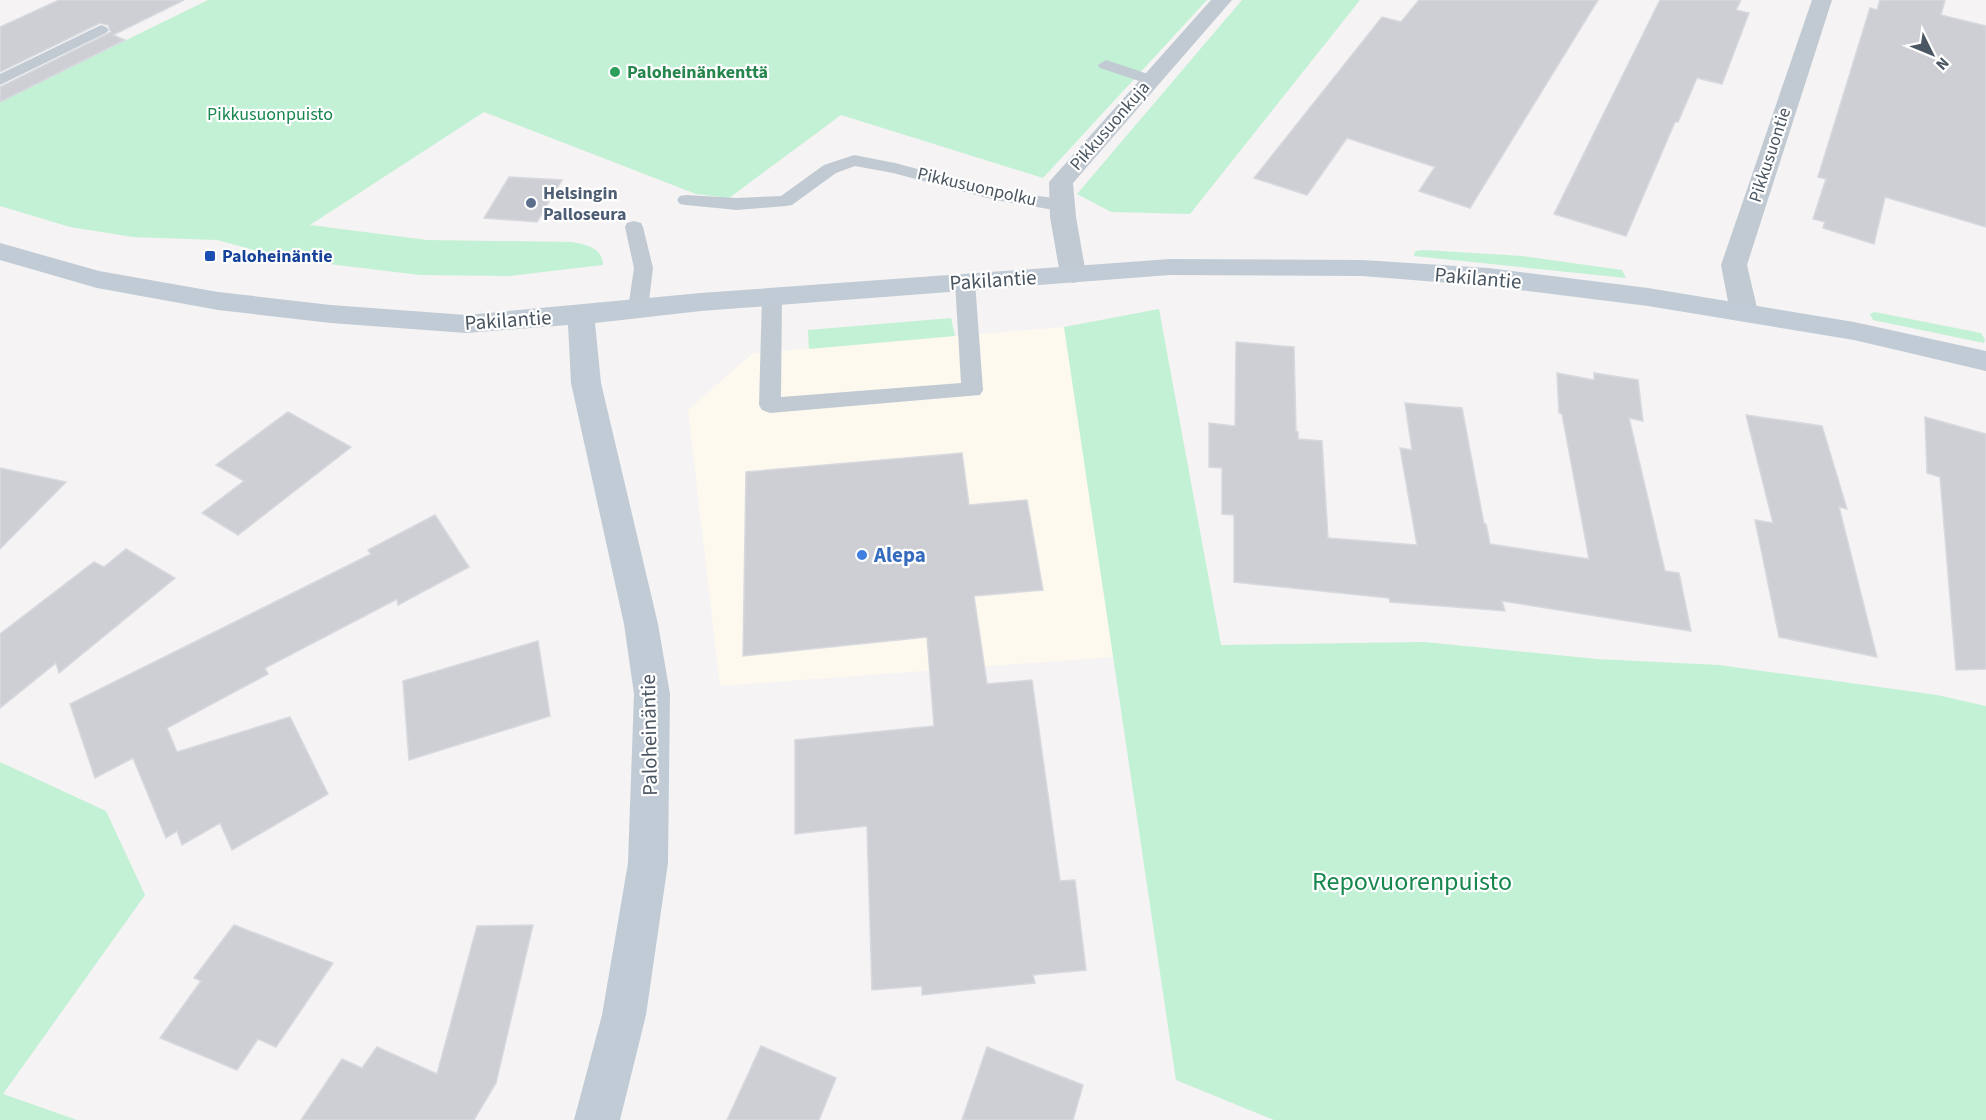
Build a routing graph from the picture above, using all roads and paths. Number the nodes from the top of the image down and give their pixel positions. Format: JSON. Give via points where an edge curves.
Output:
{"nodes":[{"id":1,"x":1222,"y":0,"type":"edge"},
{"id":2,"x":1822,"y":0,"type":"edge"},
{"id":3,"x":101,"y":30,"type":"dead end"},
{"id":4,"x":1106,"y":65,"type":"dead end"},
{"id":5,"x":0,"y":80,"type":"edge"},
{"id":6,"x":1151,"y":80,"type":"junction"},
{"id":7,"x":686,"y":200,"type":"dead end"},
{"id":8,"x":1060,"y":205,"type":"junction"},
{"id":9,"x":634,"y":227,"type":"dead end"},
{"id":10,"x":0,"y":251,"type":"edge"},
{"id":11,"x":1073,"y":274,"type":"junction"},
{"id":12,"x":965,"y":282,"type":"junction"},
{"id":13,"x":772,"y":296,"type":"junction"},
{"id":14,"x":638,"y":309,"type":"junction"},
{"id":15,"x":1744,"y":312,"type":"junction"},
{"id":16,"x":581,"y":315,"type":"junction"},
{"id":17,"x":1986,"y":361,"type":"edge"},
{"id":18,"x":597,"y":1120,"type":"edge"}],
"edges":[{"from":1,"to":6,"type":"street","name":"Pikkusuonkuja"},
{"from":2,"to":15,"type":"street","name":"Pikkusuontie","via":[[1734,265]]},
{"from":3,"to":5,"type":"lane"},
{"from":4,"to":6,"type":"lane"},
{"from":6,"to":8,"type":"street","name":"Pikkusuonkuja","via":[[1061,182]]},
{"from":7,"to":8,"type":"lane","name":"Pikkusuonpolku","via":[[737,204],[786,201],[830,169],[854,160],[995,195]]},
{"from":8,"to":11,"type":"street","name":"Pikkusuonkuja"},
{"from":9,"to":14,"type":"lane","via":[[644,255],[645,273]]},
{"from":10,"to":16,"type":"main road","name":"Pakilantie","via":[[96,279],[218,302],[466,324]]},
{"from":11,"to":12,"type":"main road","name":"Pakilantie"},
{"from":11,"to":15,"type":"main road","name":"Pakilantie","via":[[1170,267],[1362,268],[1488,277]]},
{"from":12,"to":13,"type":"main road","name":"Pakilantie"},
{"from":12,"to":13,"type":"lane","via":[[972,390],[770,405]]},
{"from":13,"to":14,"type":"main road","name":"Pakilantie"},
{"from":14,"to":16,"type":"main road","name":"Pakilantie"},
{"from":15,"to":17,"type":"main road","name":"Pakilantie","via":[[1854,331]]},
{"from":16,"to":18,"type":"main road","name":"Paloheinäntie","via":[[586,383],[652,694],[648,863],[624,1015]]}]}
